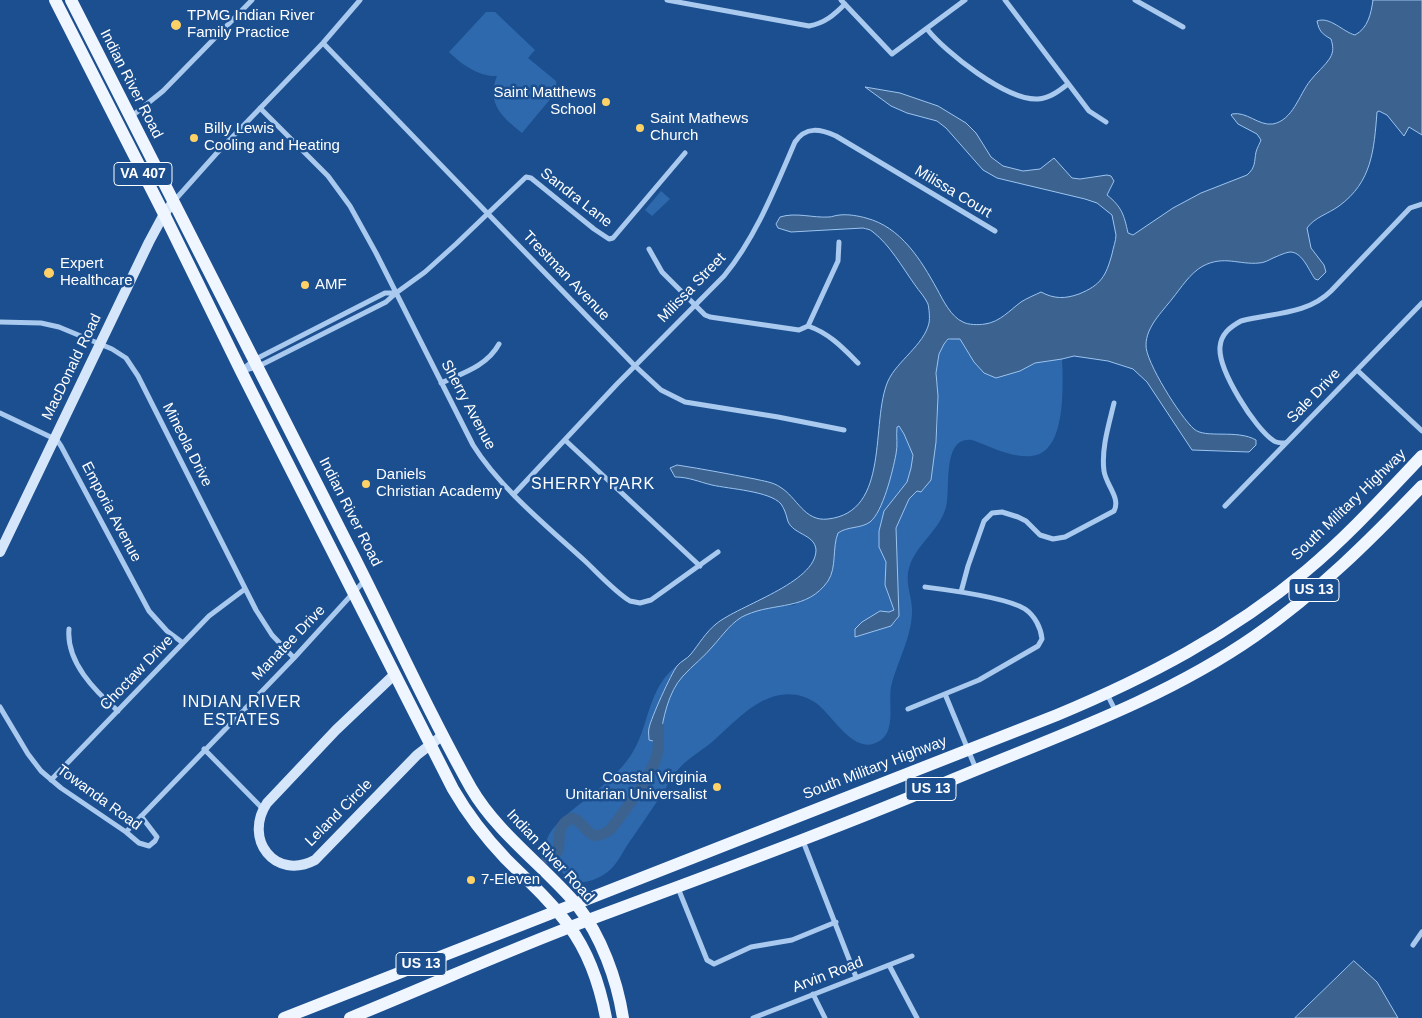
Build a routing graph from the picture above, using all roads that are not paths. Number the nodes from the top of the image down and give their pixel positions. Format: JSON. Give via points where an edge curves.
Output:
{"nodes":[{"id":1,"x":55,"y":0,"type":"edge"},
{"id":2,"x":71,"y":0,"type":"edge"},
{"id":3,"x":252,"y":0,"type":"edge"},
{"id":4,"x":360,"y":0,"type":"edge"},
{"id":5,"x":668,"y":0,"type":"edge"},
{"id":6,"x":965,"y":0,"type":"edge"},
{"id":7,"x":1005,"y":0,"type":"edge"},
{"id":8,"x":1135,"y":0,"type":"edge"},
{"id":9,"x":675,"y":1,"type":"edge"},
{"id":10,"x":843,"y":2,"type":"edge"},
{"id":11,"x":1183,"y":27,"type":"dead end"},
{"id":12,"x":927,"y":29,"type":"junction"},
{"id":13,"x":323,"y":44,"type":"junction"},
{"id":14,"x":1068,"y":84,"type":"junction"},
{"id":15,"x":260,"y":108,"type":"junction"},
{"id":16,"x":130,"y":118,"type":"junction"},
{"id":17,"x":1106,"y":122,"type":"dead end"},
{"id":18,"x":685,"y":153,"type":"dead end"},
{"id":19,"x":898,"y":173,"type":"joint"},
{"id":20,"x":174,"y":201,"type":"junction"},
{"id":21,"x":1422,"y":204,"type":"edge"},
{"id":22,"x":164,"y":214,"type":"junction"},
{"id":23,"x":488,"y":214,"type":"junction"},
{"id":24,"x":995,"y":232,"type":"dead end"},
{"id":25,"x":839,"y":242,"type":"dead end"},
{"id":26,"x":649,"y":249,"type":"dead end"},
{"id":27,"x":396,"y":292,"type":"junction"},
{"id":28,"x":1422,"y":303,"type":"edge"},
{"id":29,"x":695,"y":306,"type":"junction"},
{"id":30,"x":0,"y":322,"type":"edge"},
{"id":31,"x":808,"y":326,"type":"junction"},
{"id":32,"x":99,"y":344,"type":"junction"},
{"id":33,"x":499,"y":344,"type":"dead end"},
{"id":34,"x":256,"y":363,"type":"junction"},
{"id":35,"x":858,"y":363,"type":"dead end"},
{"id":36,"x":634,"y":366,"type":"junction"},
{"id":37,"x":1357,"y":370,"type":"junction"},
{"id":38,"x":242,"y":371,"type":"junction"},
{"id":39,"x":442,"y":383,"type":"junction"},
{"id":40,"x":1114,"y":403,"type":"dead end"},
{"id":41,"x":0,"y":413,"type":"edge"},
{"id":42,"x":844,"y":430,"type":"dead end"},
{"id":43,"x":1422,"y":431,"type":"edge"},
{"id":44,"x":54,"y":438,"type":"junction"},
{"id":45,"x":565,"y":440,"type":"junction"},
{"id":46,"x":1285,"y":443,"type":"junction"},
{"id":47,"x":1422,"y":456,"type":"edge"},
{"id":48,"x":1422,"y":486,"type":"edge"},
{"id":49,"x":514,"y":494,"type":"junction"},
{"id":50,"x":1225,"y":506,"type":"dead end"},
{"id":51,"x":0,"y":552,"type":"edge"},
{"id":52,"x":718,"y":552,"type":"dead end"},
{"id":53,"x":700,"y":566,"type":"junction"},
{"id":54,"x":366,"y":580,"type":"junction"},
{"id":55,"x":925,"y":587,"type":"dead end"},
{"id":56,"x":245,"y":589,"type":"junction"},
{"id":57,"x":961,"y":592,"type":"junction"},
{"id":58,"x":354,"y":593,"type":"junction"},
{"id":59,"x":68,"y":629,"type":"dead end"},
{"id":60,"x":183,"y":643,"type":"junction"},
{"id":61,"x":294,"y":658,"type":"junction"},
{"id":62,"x":395,"y":674,"type":"junction"},
{"id":63,"x":945,"y":694,"type":"junction"},
{"id":64,"x":1108,"y":694,"type":"junction"},
{"id":65,"x":0,"y":708,"type":"edge"},
{"id":66,"x":908,"y":709,"type":"dead end"},
{"id":67,"x":118,"y":711,"type":"junction"},
{"id":68,"x":1117,"y":713,"type":"junction"},
{"id":69,"x":443,"y":735,"type":"junction"},
{"id":70,"x":430,"y":744,"type":"junction"},
{"id":71,"x":204,"y":749,"type":"junction"},
{"id":72,"x":968,"y":749,"type":"junction"},
{"id":73,"x":976,"y":770,"type":"junction"},
{"id":74,"x":51,"y":780,"type":"junction"},
{"id":75,"x":262,"y":809,"type":"junction"},
{"id":76,"x":141,"y":816,"type":"junction"},
{"id":77,"x":126,"y":832,"type":"junction"},
{"id":78,"x":804,"y":841,"type":"junction"},
{"id":79,"x":678,"y":887,"type":"junction"},
{"id":80,"x":574,"y":903,"type":"junction"},
{"id":81,"x":557,"y":910,"type":"junction"},
{"id":82,"x":587,"y":921,"type":"junction"},
{"id":83,"x":836,"y":922,"type":"junction"},
{"id":84,"x":571,"y":928,"type":"junction"},
{"id":85,"x":1422,"y":932,"type":"edge"},
{"id":86,"x":1413,"y":945,"type":"dead end"},
{"id":87,"x":912,"y":956,"type":"dead end"},
{"id":88,"x":889,"y":966,"type":"junction"},
{"id":89,"x":856,"y":978,"type":"junction"},
{"id":90,"x":813,"y":994,"type":"junction"},
{"id":91,"x":284,"y":1018,"type":"edge"},
{"id":92,"x":350,"y":1018,"type":"edge"},
{"id":93,"x":606,"y":1018,"type":"edge"},
{"id":94,"x":623,"y":1018,"type":"edge"},
{"id":95,"x":752,"y":1018,"type":"edge"},
{"id":96,"x":825,"y":1018,"type":"edge"},
{"id":97,"x":916,"y":1018,"type":"edge"}],
"edges":[{"from":1,"to":22,"type":"main road","name":"Indian River Road","number":"VA 407"},
{"from":2,"to":16,"type":"main road","name":"Indian River Road","number":"VA 407"},
{"from":3,"to":16,"type":"street","via":[[163,91]]},
{"from":4,"to":13,"type":"street","name":"MacDonald Road"},
{"from":5,"to":9,"type":"street"},
{"from":6,"to":12,"type":"street"},
{"from":7,"to":14,"type":"street"},
{"from":8,"to":11,"type":"street"},
{"from":9,"to":10,"type":"street","via":[[809,26],[831,18]]},
{"from":10,"to":12,"type":"street","via":[[892,54]]},
{"from":12,"to":14,"type":"street","via":[[955,57],[1017,96],[1046,98]]},
{"from":13,"to":15,"type":"street","name":"MacDonald Road"},
{"from":13,"to":23,"type":"street","name":"Trestman Avenue"},
{"from":14,"to":17,"type":"street","via":[[1089,111]]},
{"from":15,"to":20,"type":"street","name":"MacDonald Road"},
{"from":15,"to":27,"type":"street","name":"Sherry Avenue","via":[[339,190],[361,224]]},
{"from":16,"to":20,"type":"main road","name":"Indian River Road","number":"VA 407"},
{"from":18,"to":23,"type":"street","name":"Sandra Lane","via":[[613,238],[606,238],[529,176]]},
{"from":19,"to":24,"type":"street","name":"Milissa Court"},
{"from":19,"to":29,"type":"street","name":"Milissa Street","via":[[827,132],[817,129],[803,133],[794,142],[744,249]]},
{"from":20,"to":22,"type":"street","name":"MacDonald Road"},
{"from":20,"to":34,"type":"main road","name":"Indian River Road"},
{"from":21,"to":46,"type":"street","via":[[1410,208],[1331,292],[1317,302],[1294,311],[1241,321],[1224,334],[1220,352],[1237,394],[1268,436],[1275,442]]},
{"from":22,"to":32,"type":"street","name":"MacDonald Road"},
{"from":22,"to":38,"type":"main road","name":"Indian River Road"},
{"from":23,"to":27,"type":"street","name":"Sandra Lane","via":[[425,272]]},
{"from":23,"to":36,"type":"street","name":"Trestman Avenue"},
{"from":25,"to":31,"type":"street","via":[[838,261]]},
{"from":26,"to":29,"type":"street","via":[[662,272]]},
{"from":27,"to":34,"type":"street","name":"Sandra Lane","via":[[386,302]]},
{"from":27,"to":34,"type":"street","name":"Sandra Lane","via":[[385,293]]},
{"from":27,"to":39,"type":"street","name":"Sherry Avenue"},
{"from":28,"to":37,"type":"street","name":"Sale Drive"},
{"from":29,"to":31,"type":"street","via":[[710,318],[799,330]]},
{"from":29,"to":36,"type":"street","name":"Milissa Street"},
{"from":30,"to":32,"type":"street","name":"Mineola Drive","via":[[49,324]]},
{"from":31,"to":35,"type":"street","via":[[838,342]]},
{"from":32,"to":44,"type":"street","name":"MacDonald Road"},
{"from":32,"to":56,"type":"street","name":"Mineola Drive","via":[[126,358],[138,376]]},
{"from":33,"to":39,"type":"street","via":[[482,363]]},
{"from":34,"to":38,"type":"street","name":"Sandra Lane"},
{"from":34,"to":54,"type":"main road","name":"Indian River Road"},
{"from":36,"to":42,"type":"street","name":"Trestman Avenue","via":[[661,390],[685,402]]},
{"from":36,"to":45,"type":"street","name":"Milissa Street"},
{"from":37,"to":43,"type":"street"},
{"from":37,"to":46,"type":"street","name":"Sale Drive"},
{"from":38,"to":58,"type":"main road","name":"Indian River Road"},
{"from":39,"to":49,"type":"street","name":"Sherry Avenue","via":[[480,456]]},
{"from":40,"to":57,"type":"street","via":[[1103,462],[1105,478],[1116,499],[1114,511],[1065,537],[1053,539],[1044,537],[1014,515],[997,512],[987,516],[973,549]]},
{"from":41,"to":44,"type":"street"},
{"from":44,"to":51,"type":"street","name":"MacDonald Road"},
{"from":44,"to":60,"type":"street","name":"Emporia Avenue","via":[[149,611]]},
{"from":45,"to":49,"type":"street","name":"Milissa Street"},
{"from":45,"to":53,"type":"street"},
{"from":46,"to":50,"type":"street","name":"Sale Drive"},
{"from":47,"to":64,"type":"main road","name":"South Military Highway","number":"US 13","via":[[1339,541],[1278,592],[1208,641]]},
{"from":48,"to":68,"type":"main road","number":"US 13","via":[[1312,593],[1254,637],[1190,676]]},
{"from":49,"to":53,"type":"street","name":"Sherry Avenue","via":[[630,601],[651,600]]},
{"from":52,"to":53,"type":"street","name":"Sherry Avenue"},
{"from":54,"to":58,"type":"street","name":"Manatee Drive"},
{"from":54,"to":69,"type":"main road","name":"Indian River Road"},
{"from":55,"to":57,"type":"street"},
{"from":56,"to":60,"type":"street","name":"Choctaw Drive","via":[[220,607]]},
{"from":56,"to":61,"type":"street","name":"Mineola Drive","via":[[264,624]]},
{"from":57,"to":63,"type":"street","via":[[1017,605],[1031,615],[1039,626],[1042,639],[1038,646],[979,680]]},
{"from":58,"to":61,"type":"street","name":"Manatee Drive"},
{"from":58,"to":62,"type":"main road","name":"Indian River Road"},
{"from":59,"to":67,"type":"street","via":[[69,644],[76,662],[96,690]]},
{"from":60,"to":67,"type":"street","name":"Choctaw Drive"},
{"from":61,"to":71,"type":"street","name":"Manatee Drive"},
{"from":62,"to":70,"type":"main road","name":"Indian River Road"},
{"from":62,"to":75,"type":"street","via":[[336,730]]},
{"from":63,"to":66,"type":"street"},
{"from":63,"to":72,"type":"street"},
{"from":64,"to":68,"type":"street"},
{"from":64,"to":72,"type":"main road","name":"South Military Highway","number":"US 13"},
{"from":65,"to":74,"type":"street","name":"Towanda Road","via":[[28,754]]},
{"from":67,"to":74,"type":"street","name":"Choctaw Drive"},
{"from":68,"to":73,"type":"main road","number":"US 13"},
{"from":69,"to":70,"type":"street","name":"Leland Circle"},
{"from":69,"to":80,"type":"main road","name":"Indian River Road","via":[[488,812]]},
{"from":70,"to":75,"type":"street","name":"Leland Circle","via":[[320,856],[310,862],[289,865],[267,854],[260,844],[258,830]]},
{"from":70,"to":81,"type":"main road","name":"Indian River Road","via":[[475,824]]},
{"from":71,"to":75,"type":"street"},
{"from":71,"to":76,"type":"street","name":"Manatee Drive"},
{"from":72,"to":73,"type":"street"},
{"from":72,"to":80,"type":"main road","name":"South Military Highway","number":"US 13"},
{"from":73,"to":78,"type":"main road","number":"US 13"},
{"from":74,"to":77,"type":"street","name":"Towanda Road"},
{"from":76,"to":77,"type":"street","name":"Manatee Drive"},
{"from":76,"to":77,"type":"street","name":"Towanda Road","via":[[154,831],[155,841],[149,846],[143,845]]},
{"from":78,"to":79,"type":"main road","number":"US 13"},
{"from":78,"to":83,"type":"street"},
{"from":79,"to":82,"type":"main road","number":"US 13"},
{"from":79,"to":83,"type":"street","via":[[707,960],[714,964],[751,947],[792,940]]},
{"from":80,"to":81,"type":"main road","name":"South Military Highway","number":"US 13"},
{"from":80,"to":82,"type":"main road","name":"Indian River Road"},
{"from":81,"to":84,"type":"main road","name":"Indian River Road"},
{"from":81,"to":91,"type":"main road","name":"South Military Highway","number":"US 13"},
{"from":82,"to":84,"type":"main road","number":"US 13"},
{"from":82,"to":94,"type":"main road","name":"Indian River Road","via":[[612,975]]},
{"from":83,"to":89,"type":"street"},
{"from":84,"to":92,"type":"main road","number":"US 13"},
{"from":84,"to":93,"type":"main road","name":"Indian River Road","via":[[593,971]]},
{"from":85,"to":86,"type":"street"},
{"from":87,"to":88,"type":"street","name":"Arvin Road"},
{"from":88,"to":89,"type":"street","name":"Arvin Road"},
{"from":88,"to":97,"type":"street"},
{"from":89,"to":90,"type":"street","name":"Arvin Road"},
{"from":90,"to":95,"type":"street","name":"Arvin Road"},
{"from":90,"to":96,"type":"street"}]}
